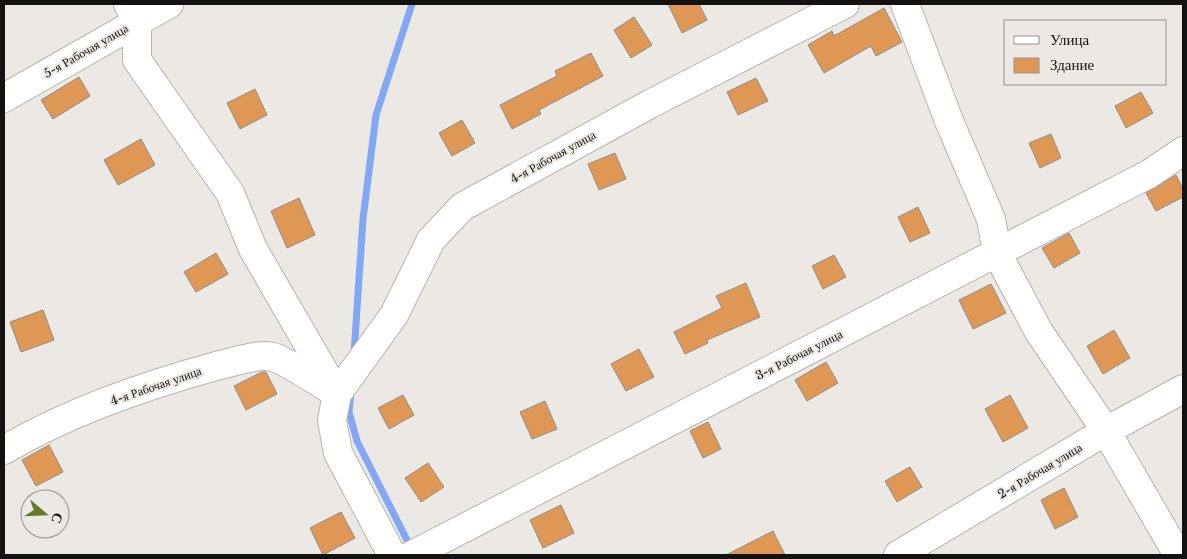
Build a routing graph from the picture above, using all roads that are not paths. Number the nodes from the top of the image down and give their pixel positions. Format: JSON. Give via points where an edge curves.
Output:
{"nodes":[{"id":1,"x":169,"y":4,"type":"edge"},
{"id":2,"x":845,"y":4,"type":"edge"},
{"id":3,"x":906,"y":4,"type":"edge"},
{"id":4,"x":133,"y":13,"type":"edge"},
{"id":5,"x":4,"y":98,"type":"edge"},
{"id":6,"x":1183,"y":151,"type":"edge"},
{"id":7,"x":997,"y":253,"type":"junction"},
{"id":8,"x":1183,"y":389,"type":"edge"},
{"id":9,"x":337,"y":394,"type":"junction"},
{"id":10,"x":1106,"y":431,"type":"junction"},
{"id":11,"x":4,"y":450,"type":"edge"},
{"id":12,"x":392,"y":555,"type":"edge"},
{"id":13,"x":412,"y":555,"type":"edge"},
{"id":14,"x":898,"y":555,"type":"edge"},
{"id":15,"x":1178,"y":555,"type":"edge"}],
"edges":[{"from":1,"to":4,"type":"street","name":"5-я Рабочая улица"},
{"from":2,"to":9,"type":"street","name":"4-я Рабочая улица","via":[[650,104],[462,207],[431,240],[394,315]]},
{"from":3,"to":7,"type":"street","via":[[949,121],[991,219]]},
{"from":4,"to":5,"type":"street","name":"5-я Рабочая улица"},
{"from":4,"to":9,"type":"street","via":[[137,60],[230,193],[253,249]]},
{"from":6,"to":7,"type":"street","name":"3-я Рабочая улица","via":[[1149,174]]},
{"from":7,"to":10,"type":"street","via":[[1039,332]]},
{"from":7,"to":13,"type":"street","name":"3-я Рабочая улица"},
{"from":8,"to":10,"type":"street","name":"2-я Рабочая улица"},
{"from":9,"to":11,"type":"street","name":"4-я Рабочая улица","via":[[272,356],[242,359],[154,385],[82,412],[29,435]]},
{"from":9,"to":12,"type":"street","name":"4-я Рабочая улица","via":[[332,420],[338,453]]},
{"from":10,"to":14,"type":"street","name":"2-я Рабочая улица"},
{"from":10,"to":15,"type":"street"}]}
